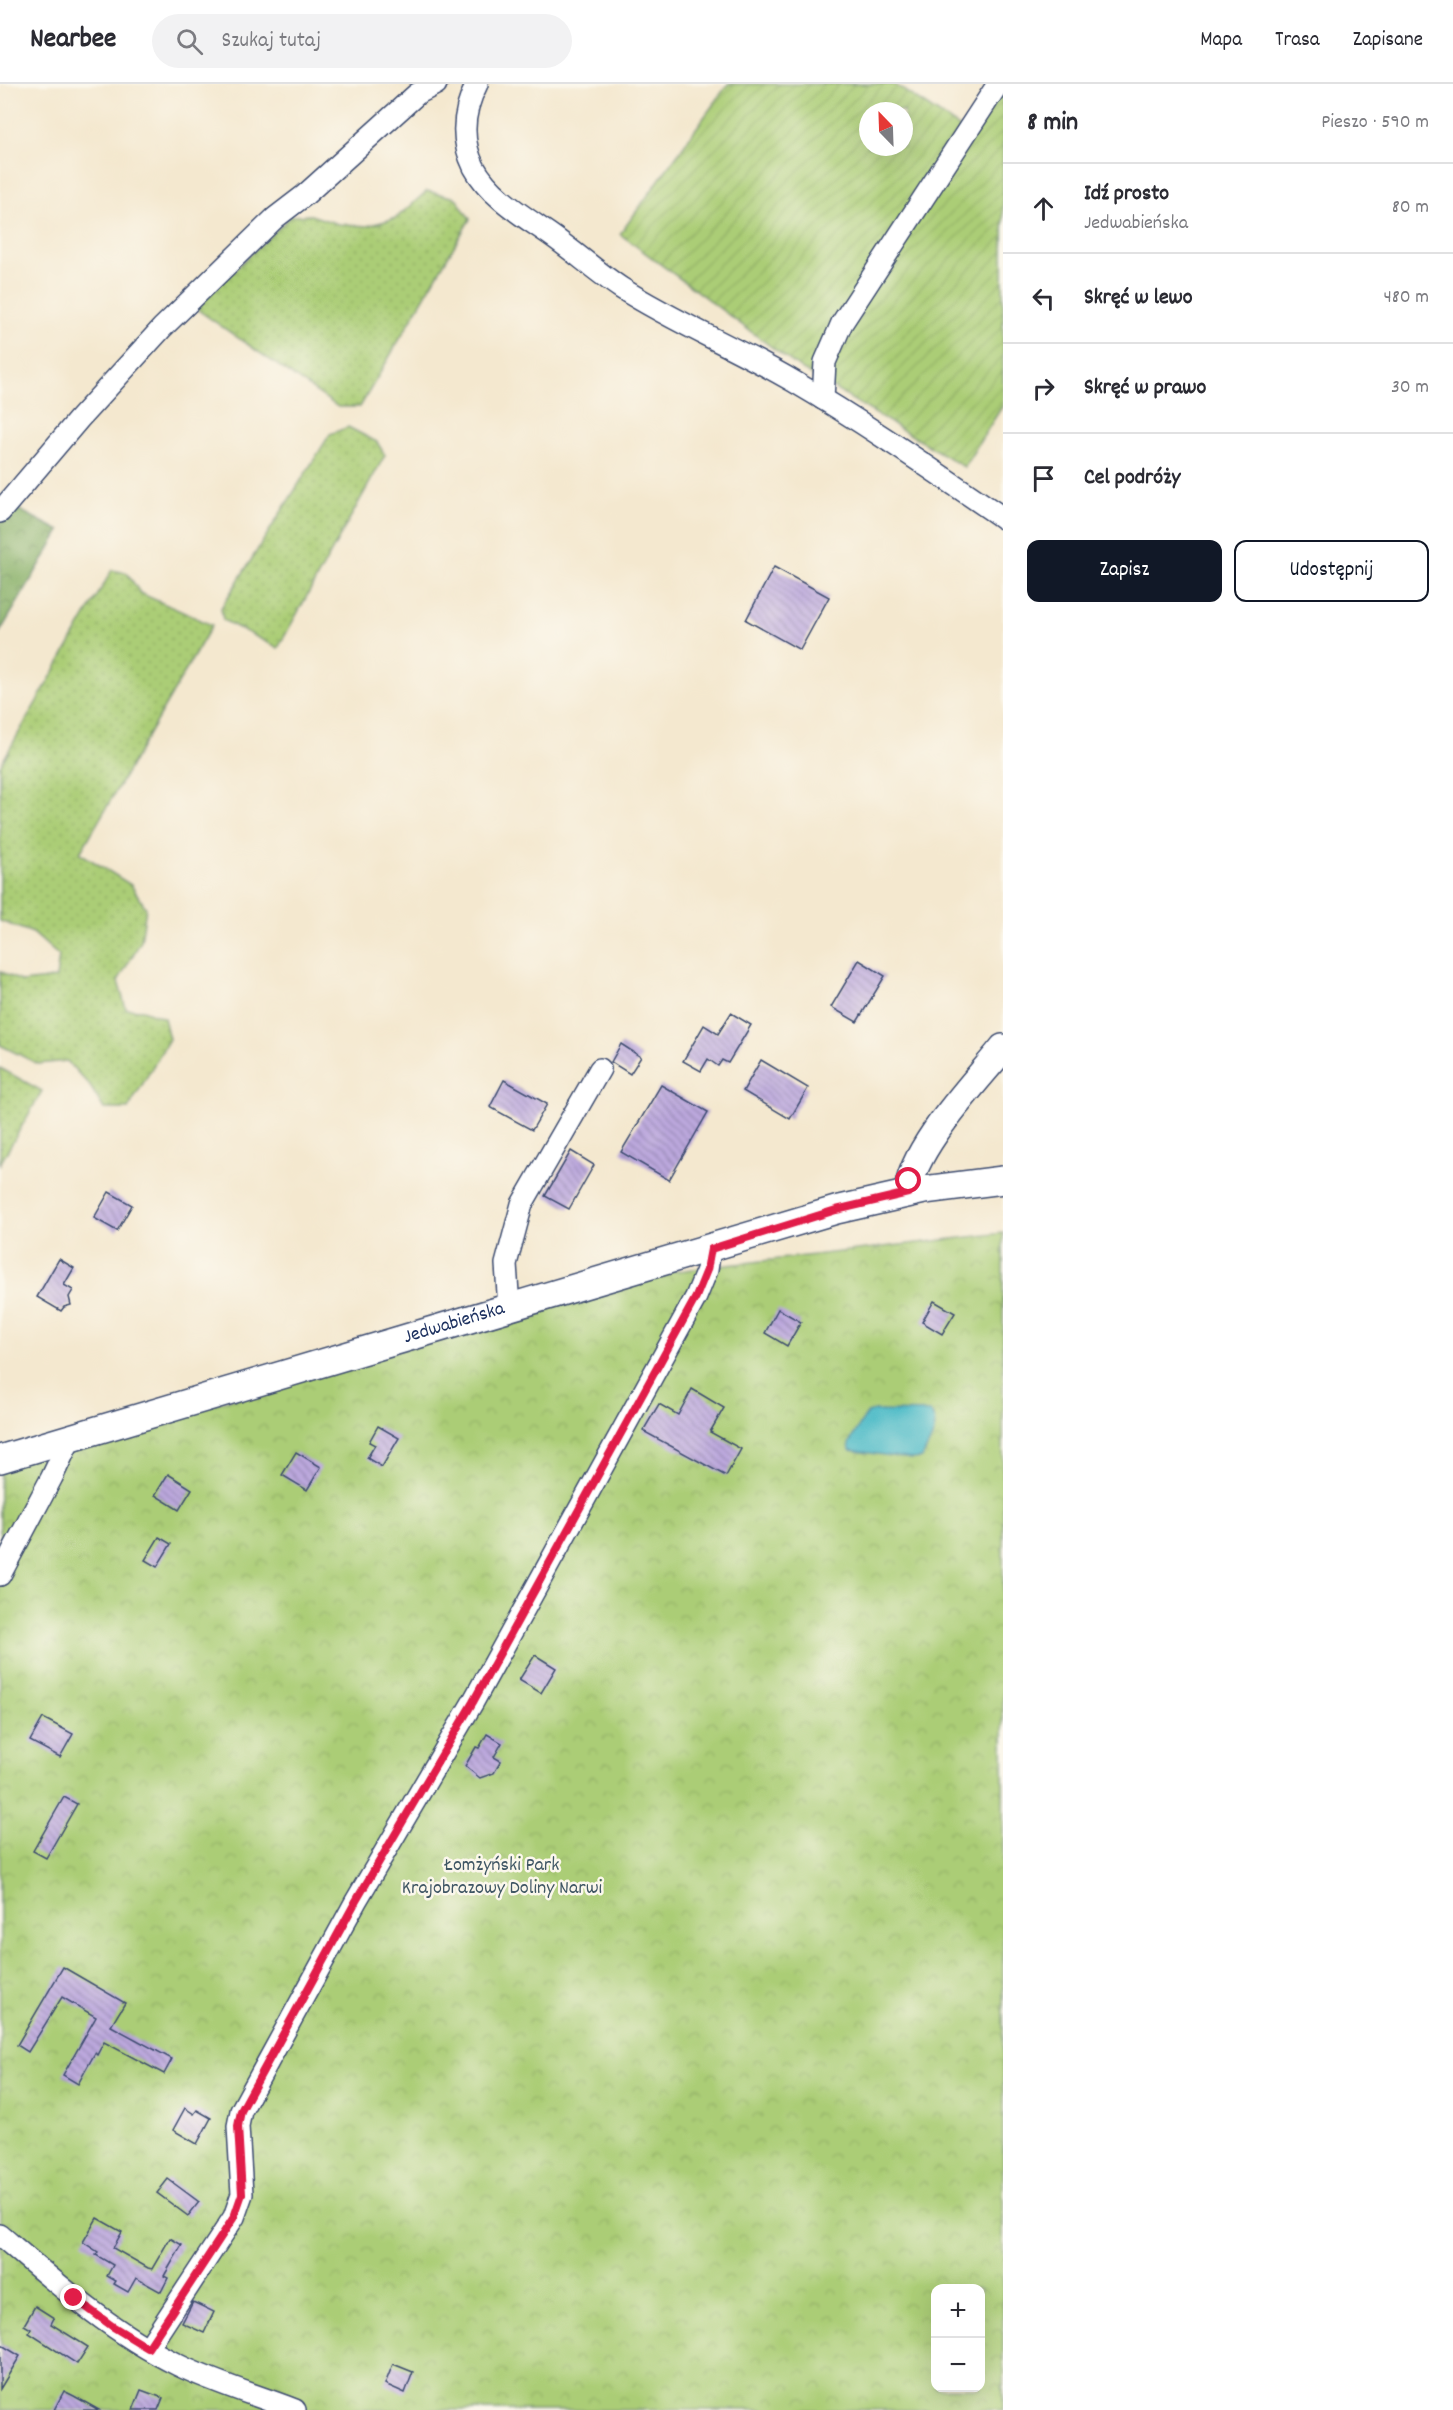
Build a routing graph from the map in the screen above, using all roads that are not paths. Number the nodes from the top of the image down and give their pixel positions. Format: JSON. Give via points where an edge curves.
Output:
{"nodes":[{"id":1,"x":436,"y":84,"type":"edge"},
{"id":2,"x":477,"y":84,"type":"edge"},
{"id":3,"x":998,"y":84,"type":"edge"},
{"id":4,"x":823,"y":399,"type":"junction"},
{"id":5,"x":0,"y":512,"type":"edge"},
{"id":6,"x":1003,"y":518,"type":"edge"},
{"id":7,"x":1003,"y":1048,"type":"edge"},
{"id":8,"x":600,"y":1069,"type":"dead end"},
{"id":9,"x":1003,"y":1180,"type":"edge"},
{"id":10,"x":908,"y":1193,"type":"junction"},
{"id":11,"x":711,"y":1249,"type":"junction"},
{"id":12,"x":509,"y":1308,"type":"junction"},
{"id":13,"x":70,"y":1439,"type":"junction"},
{"id":14,"x":0,"y":1459,"type":"edge"},
{"id":15,"x":0,"y":1575,"type":"edge"},
{"id":16,"x":0,"y":2235,"type":"edge"},
{"id":17,"x":148,"y":2348,"type":"junction"},
{"id":18,"x":295,"y":2410,"type":"edge"}],
"edges":[{"from":1,"to":5,"type":"street","via":[[417,94],[314,188],[275,218],[162,328]]},
{"from":2,"to":4,"type":"street","via":[[464,121],[466,144],[474,167],[512,208],[621,287]]},
{"from":3,"to":4,"type":"street","via":[[842,323],[825,362]]},
{"from":4,"to":6,"type":"street"},
{"from":7,"to":10,"type":"main road","via":[[934,1136],[917,1162]]},
{"from":8,"to":12,"type":"street","via":[[522,1204],[506,1264]]},
{"from":9,"to":10,"type":"main road","name":"Jedwabieńska"},
{"from":10,"to":11,"type":"main road","name":"Jedwabieńska","via":[[836,1210]]},
{"from":11,"to":12,"type":"main road","name":"Jedwabieńska"},
{"from":11,"to":17,"type":"street","via":[[696,1297],[241,2111],[238,2126],[242,2194],[234,2217]]},
{"from":12,"to":13,"type":"main road","name":"Jedwabieńska"},
{"from":13,"to":14,"type":"main road","name":"Jedwabieńska"},
{"from":13,"to":15,"type":"street"},
{"from":16,"to":17,"type":"street","via":[[74,2298]]},
{"from":17,"to":18,"type":"street","via":[[179,2366]]}]}
